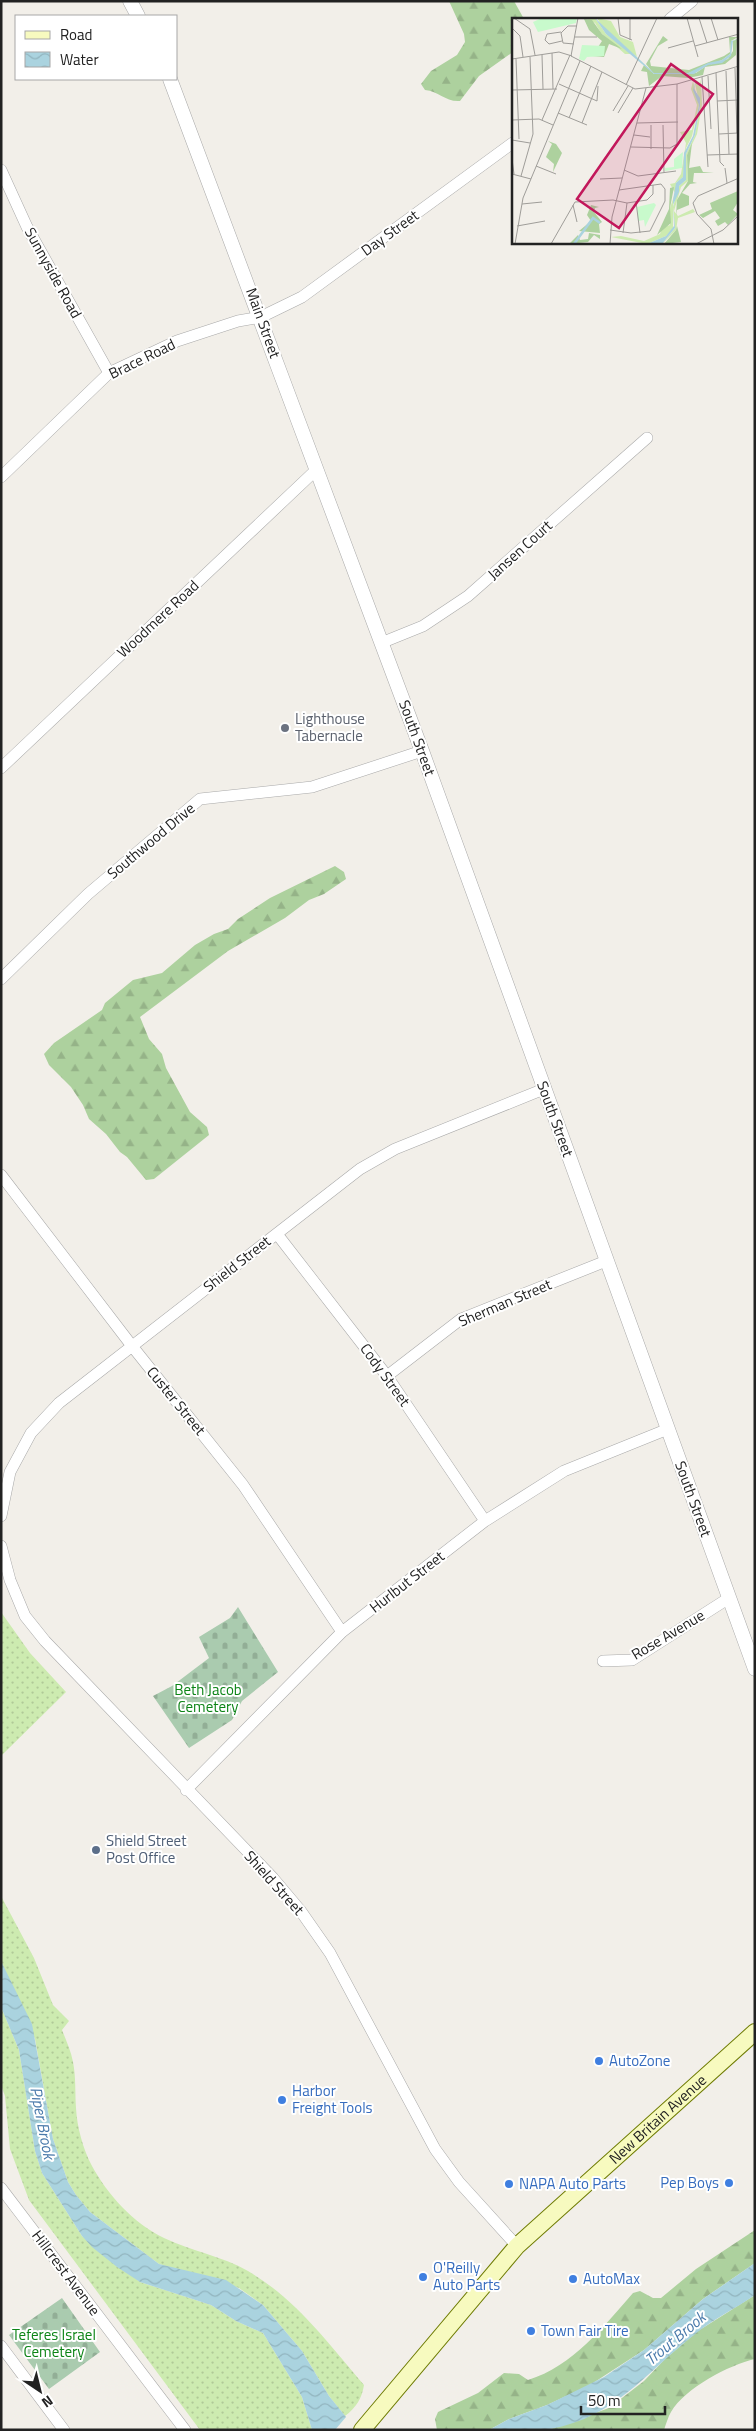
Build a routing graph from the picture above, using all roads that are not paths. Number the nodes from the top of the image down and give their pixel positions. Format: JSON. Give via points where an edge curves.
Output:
{"nodes":[{"id":1,"x":130,"y":1,"type":"edge"},
{"id":2,"x":692,"y":1,"type":"edge"},
{"id":3,"x":137,"y":15,"type":"edge"},
{"id":4,"x":671,"y":18,"type":"edge"},
{"id":5,"x":170,"y":80,"type":"edge"},
{"id":6,"x":512,"y":143,"type":"edge"},
{"id":7,"x":1,"y":170,"type":"edge"},
{"id":8,"x":261,"y":317,"type":"junction"},
{"id":9,"x":108,"y":373,"type":"junction"},
{"id":10,"x":647,"y":438,"type":"dead end"},
{"id":11,"x":3,"y":470,"type":"edge"},
{"id":12,"x":316,"y":470,"type":"junction"},
{"id":13,"x":354,"y":568,"type":"joint"},
{"id":14,"x":381,"y":643,"type":"junction"},
{"id":15,"x":422,"y":751,"type":"junction"},
{"id":16,"x":1,"y":768,"type":"edge"},
{"id":17,"x":1,"y":979,"type":"edge"},
{"id":18,"x":544,"y":1089,"type":"junction"},
{"id":19,"x":1,"y":1175,"type":"edge"},
{"id":20,"x":277,"y":1234,"type":"junction"},
{"id":21,"x":606,"y":1261,"type":"junction"},
{"id":22,"x":132,"y":1346,"type":"junction"},
{"id":23,"x":387,"y":1376,"type":"junction"},
{"id":24,"x":668,"y":1429,"type":"junction"},
{"id":25,"x":1,"y":1516,"type":"edge"},
{"id":26,"x":485,"y":1521,"type":"junction"},
{"id":27,"x":1,"y":1546,"type":"edge"},
{"id":28,"x":729,"y":1598,"type":"junction"},
{"id":29,"x":342,"y":1632,"type":"junction"},
{"id":30,"x":603,"y":1661,"type":"dead end"},
{"id":31,"x":755,"y":1669,"type":"edge"},
{"id":32,"x":186,"y":1790,"type":"junction"},
{"id":33,"x":755,"y":2032,"type":"edge"},
{"id":34,"x":1,"y":2188,"type":"edge"},
{"id":35,"x":517,"y":2246,"type":"junction"},
{"id":36,"x":1,"y":2346,"type":"edge"},
{"id":37,"x":64,"y":2430,"type":"edge"},
{"id":38,"x":185,"y":2430,"type":"edge"},
{"id":39,"x":362,"y":2430,"type":"edge"}],
"edges":[{"from":1,"to":3,"type":"street"},
{"from":2,"to":4,"type":"street"},
{"from":5,"to":8,"type":"street","name":"Main Street"},
{"from":6,"to":8,"type":"street","name":"Day Street","via":[[302,297]]},
{"from":7,"to":9,"type":"street","name":"Sunnyside Road","via":[[27,227]]},
{"from":8,"to":9,"type":"street","name":"Brace Road","via":[[177,341]]},
{"from":8,"to":12,"type":"street","name":"Main Street"},
{"from":9,"to":11,"type":"street","name":"Brace Road"},
{"from":10,"to":14,"type":"street","name":"Jansen Court","via":[[468,596],[423,626]]},
{"from":12,"to":13,"type":"street","name":"Main Street"},
{"from":12,"to":16,"type":"street","name":"Woodmere Road"},
{"from":13,"to":14,"type":"street","name":"South Street"},
{"from":14,"to":15,"type":"street","name":"South Street"},
{"from":15,"to":17,"type":"street","name":"Southwood Drive","via":[[312,786],[200,799],[88,894]]},
{"from":15,"to":18,"type":"street","name":"South Street"},
{"from":18,"to":20,"type":"street","name":"Shield Street","via":[[395,1149],[360,1169]]},
{"from":18,"to":21,"type":"street","name":"South Street"},
{"from":19,"to":22,"type":"street","name":"Custer Street"},
{"from":20,"to":22,"type":"street","name":"Shield Street"},
{"from":20,"to":23,"type":"street","name":"Cody Street"},
{"from":21,"to":23,"type":"street","name":"Sherman Street","via":[[461,1319]]},
{"from":21,"to":24,"type":"street","name":"South Street"},
{"from":22,"to":25,"type":"street","name":"Shield Street","via":[[59,1403],[31,1434],[10,1472]]},
{"from":22,"to":29,"type":"street","name":"Custer Street","via":[[243,1485]]},
{"from":23,"to":26,"type":"street","name":"Cody Street"},
{"from":24,"to":26,"type":"street","name":"Hurlbut Street","via":[[564,1471]]},
{"from":24,"to":28,"type":"street","name":"South Street"},
{"from":26,"to":29,"type":"street","name":"Hurlbut Street"},
{"from":27,"to":32,"type":"street","name":"Shield Street","via":[[10,1580],[25,1616]]},
{"from":28,"to":30,"type":"street","name":"Rose Avenue","via":[[632,1660]]},
{"from":28,"to":31,"type":"street","name":"South Street"},
{"from":29,"to":32,"type":"street","name":"Hurlbut Street"},
{"from":32,"to":35,"type":"street","name":"Shield Street","via":[[300,1910],[330,1953],[435,2149],[459,2182]]},
{"from":33,"to":35,"type":"main road","name":"New Britain Avenue"},
{"from":34,"to":38,"type":"street","name":"Hillcrest Avenue"},
{"from":35,"to":39,"type":"main road","name":"New Britain Avenue"},
{"from":36,"to":37,"type":"street"}]}
